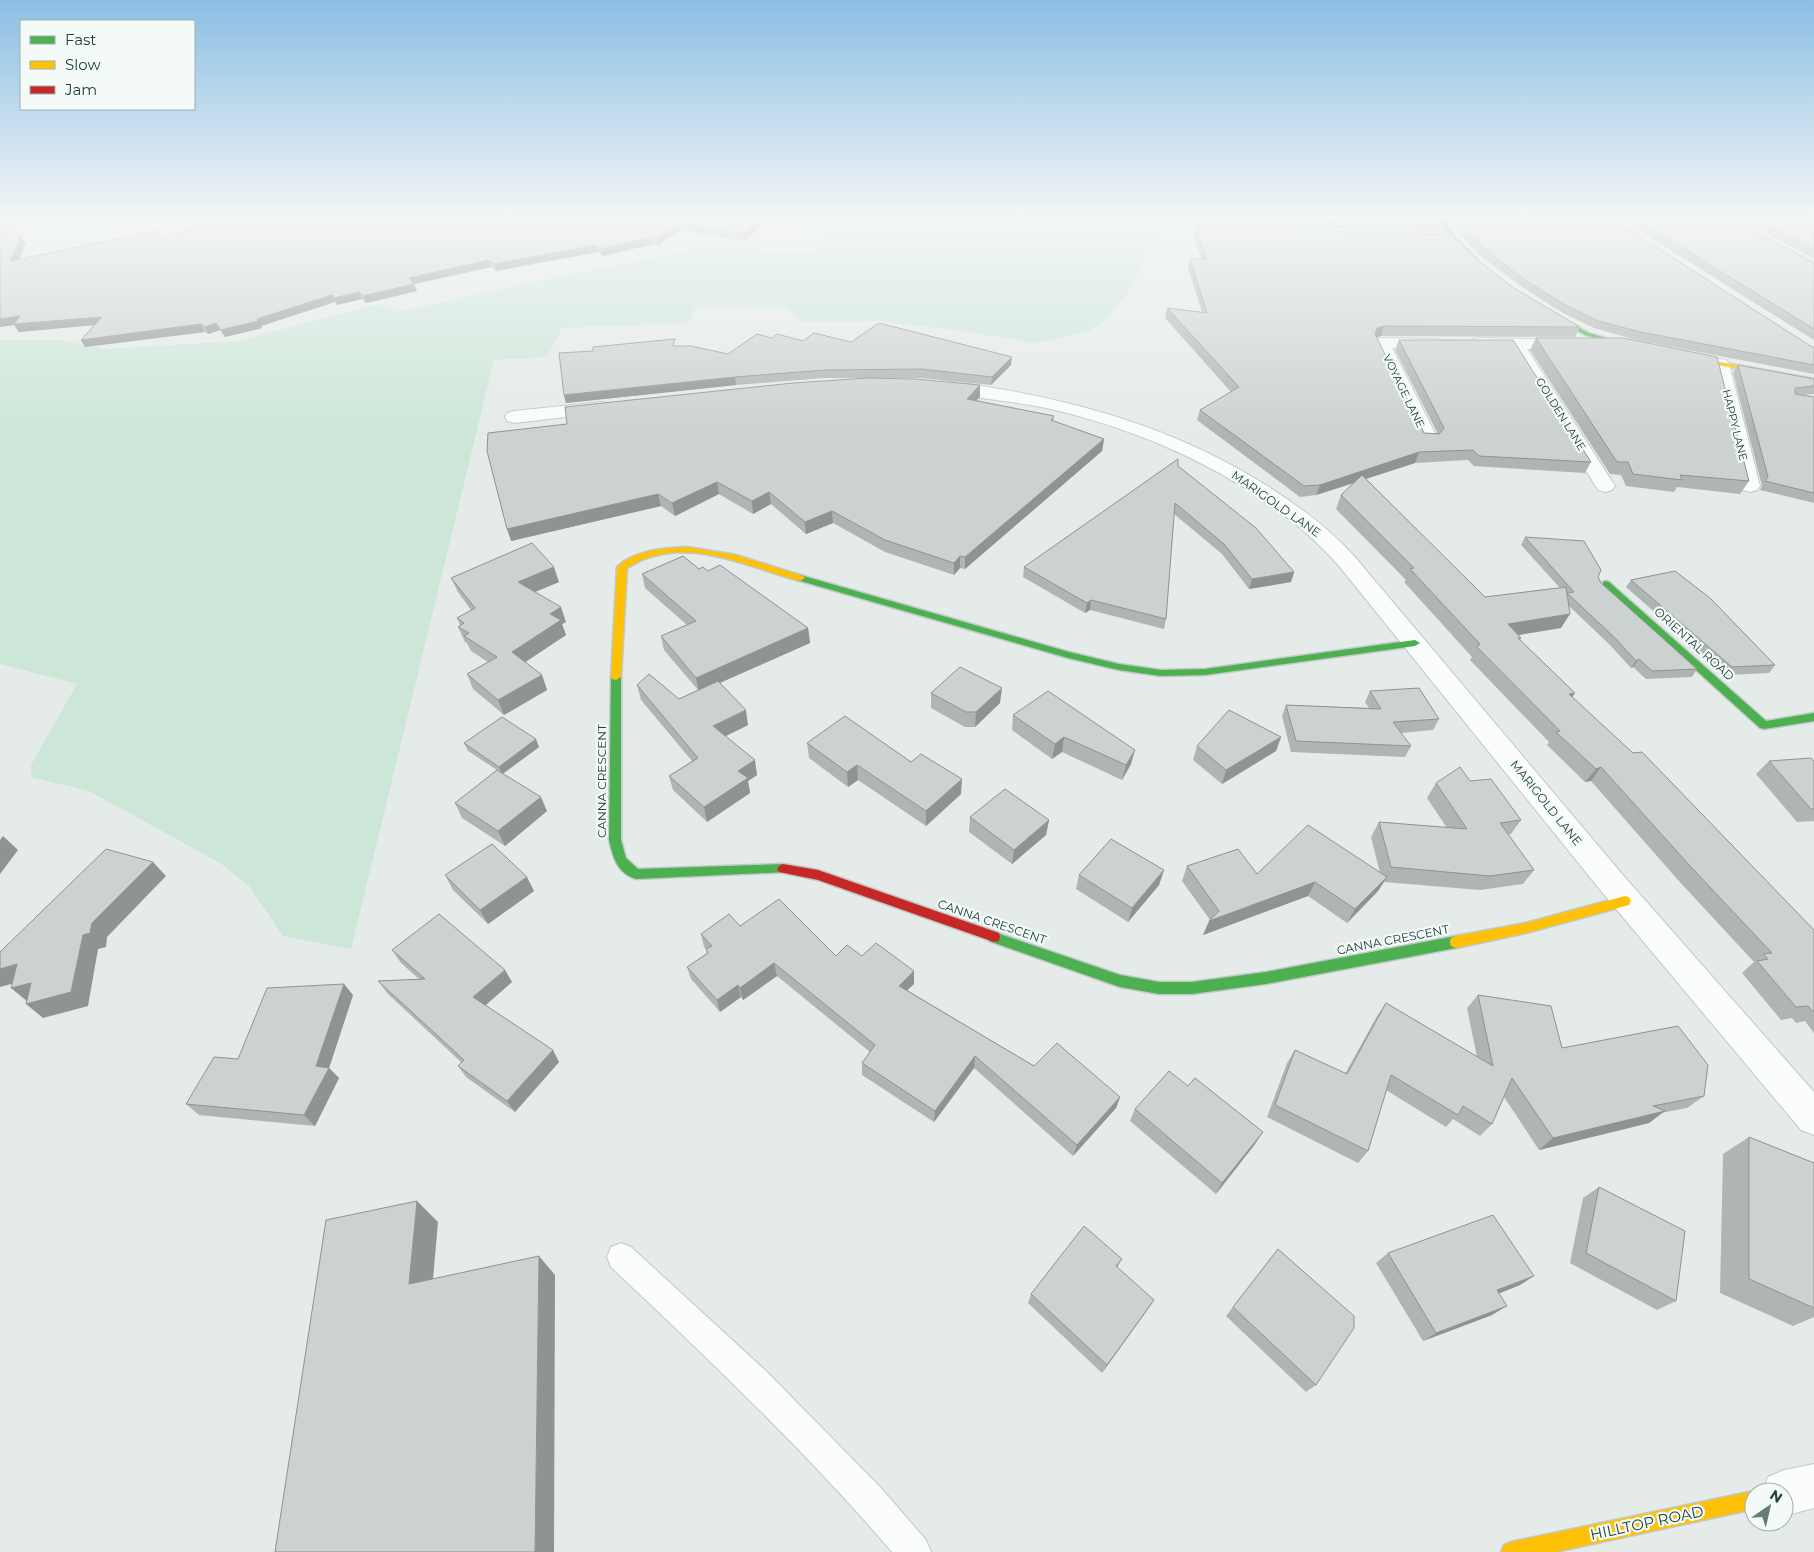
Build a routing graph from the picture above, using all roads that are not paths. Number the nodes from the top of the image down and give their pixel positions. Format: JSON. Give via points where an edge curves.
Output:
{"nodes":[{"id":1,"x":1540,"y":307,"type":"edge"},
{"id":2,"x":1515,"y":343,"type":"junction"},
{"id":3,"x":1615,"y":343,"type":"junction"},
{"id":4,"x":1651,"y":350,"type":"edge"},
{"id":5,"x":1668,"y":354,"type":"edge"},
{"id":6,"x":1720,"y":364,"type":"junction"},
{"id":7,"x":1814,"y":381,"type":"edge"},
{"id":8,"x":919,"y":384,"type":"edge"},
{"id":9,"x":628,"y":405,"type":"edge"},
{"id":10,"x":514,"y":417,"type":"dead end"},
{"id":11,"x":1428,"y":439,"type":"edge"},
{"id":12,"x":1605,"y":486,"type":"dead end"},
{"id":13,"x":1750,"y":486,"type":"edge"},
{"id":14,"x":1606,"y":584,"type":"dead end"},
{"id":15,"x":1415,"y":643,"type":"junction"},
{"id":16,"x":1814,"y":717,"type":"edge"},
{"id":17,"x":1625,"y":901,"type":"junction"},
{"id":18,"x":1814,"y":1118,"type":"edge"},
{"id":19,"x":621,"y":1257,"type":"dead end"},
{"id":20,"x":1814,"y":1486,"type":"edge"},
{"id":21,"x":1794,"y":1491,"type":"edge"},
{"id":22,"x":1744,"y":1502,"type":"edge"},
{"id":23,"x":914,"y":1552,"type":"edge"},
{"id":24,"x":1511,"y":1552,"type":"edge"}],
"edges":[{"from":1,"to":3,"type":"street","via":[[1574,327]]},
{"from":2,"to":3,"type":"street"},
{"from":2,"to":11,"type":"street","name":"VOYAGE LANE","via":[[1381,343]]},
{"from":2,"to":12,"type":"street","name":"GOLDEN LANE"},
{"from":3,"to":4,"type":"street"},
{"from":5,"to":6,"type":"street"},
{"from":6,"to":7,"type":"street"},
{"from":6,"to":13,"type":"street","name":"HAPPY LANE"},
{"from":8,"to":15,"type":"street","name":"MARIGOLD LANE","via":[[994,392],[1092,412],[1188,448],[1246,482],[1324,538]]},
{"from":9,"to":10,"type":"street"},
{"from":14,"to":16,"type":"street","name":"ORIENTAL ROAD","via":[[1764,725]]},
{"from":15,"to":17,"type":"street","name":"MARIGOLD LANE"},
{"from":15,"to":17,"type":"street","name":"CANNA CRESCENT","via":[[1205,672],[1161,673],[1119,668],[1077,657],[718,554],[683,548],[646,552],[622,567],[617,641],[616,851],[628,871],[636,874],[780,868],[818,876],[1120,981],[1159,988],[1192,988],[1266,978],[1526,928]]},
{"from":17,"to":18,"type":"street","name":"MARIGOLD LANE"},
{"from":19,"to":23,"type":"lane","via":[[755,1382],[869,1500]]},
{"from":20,"to":21,"type":"street"},
{"from":22,"to":24,"type":"street","name":"HILLTOP ROAD"}]}
